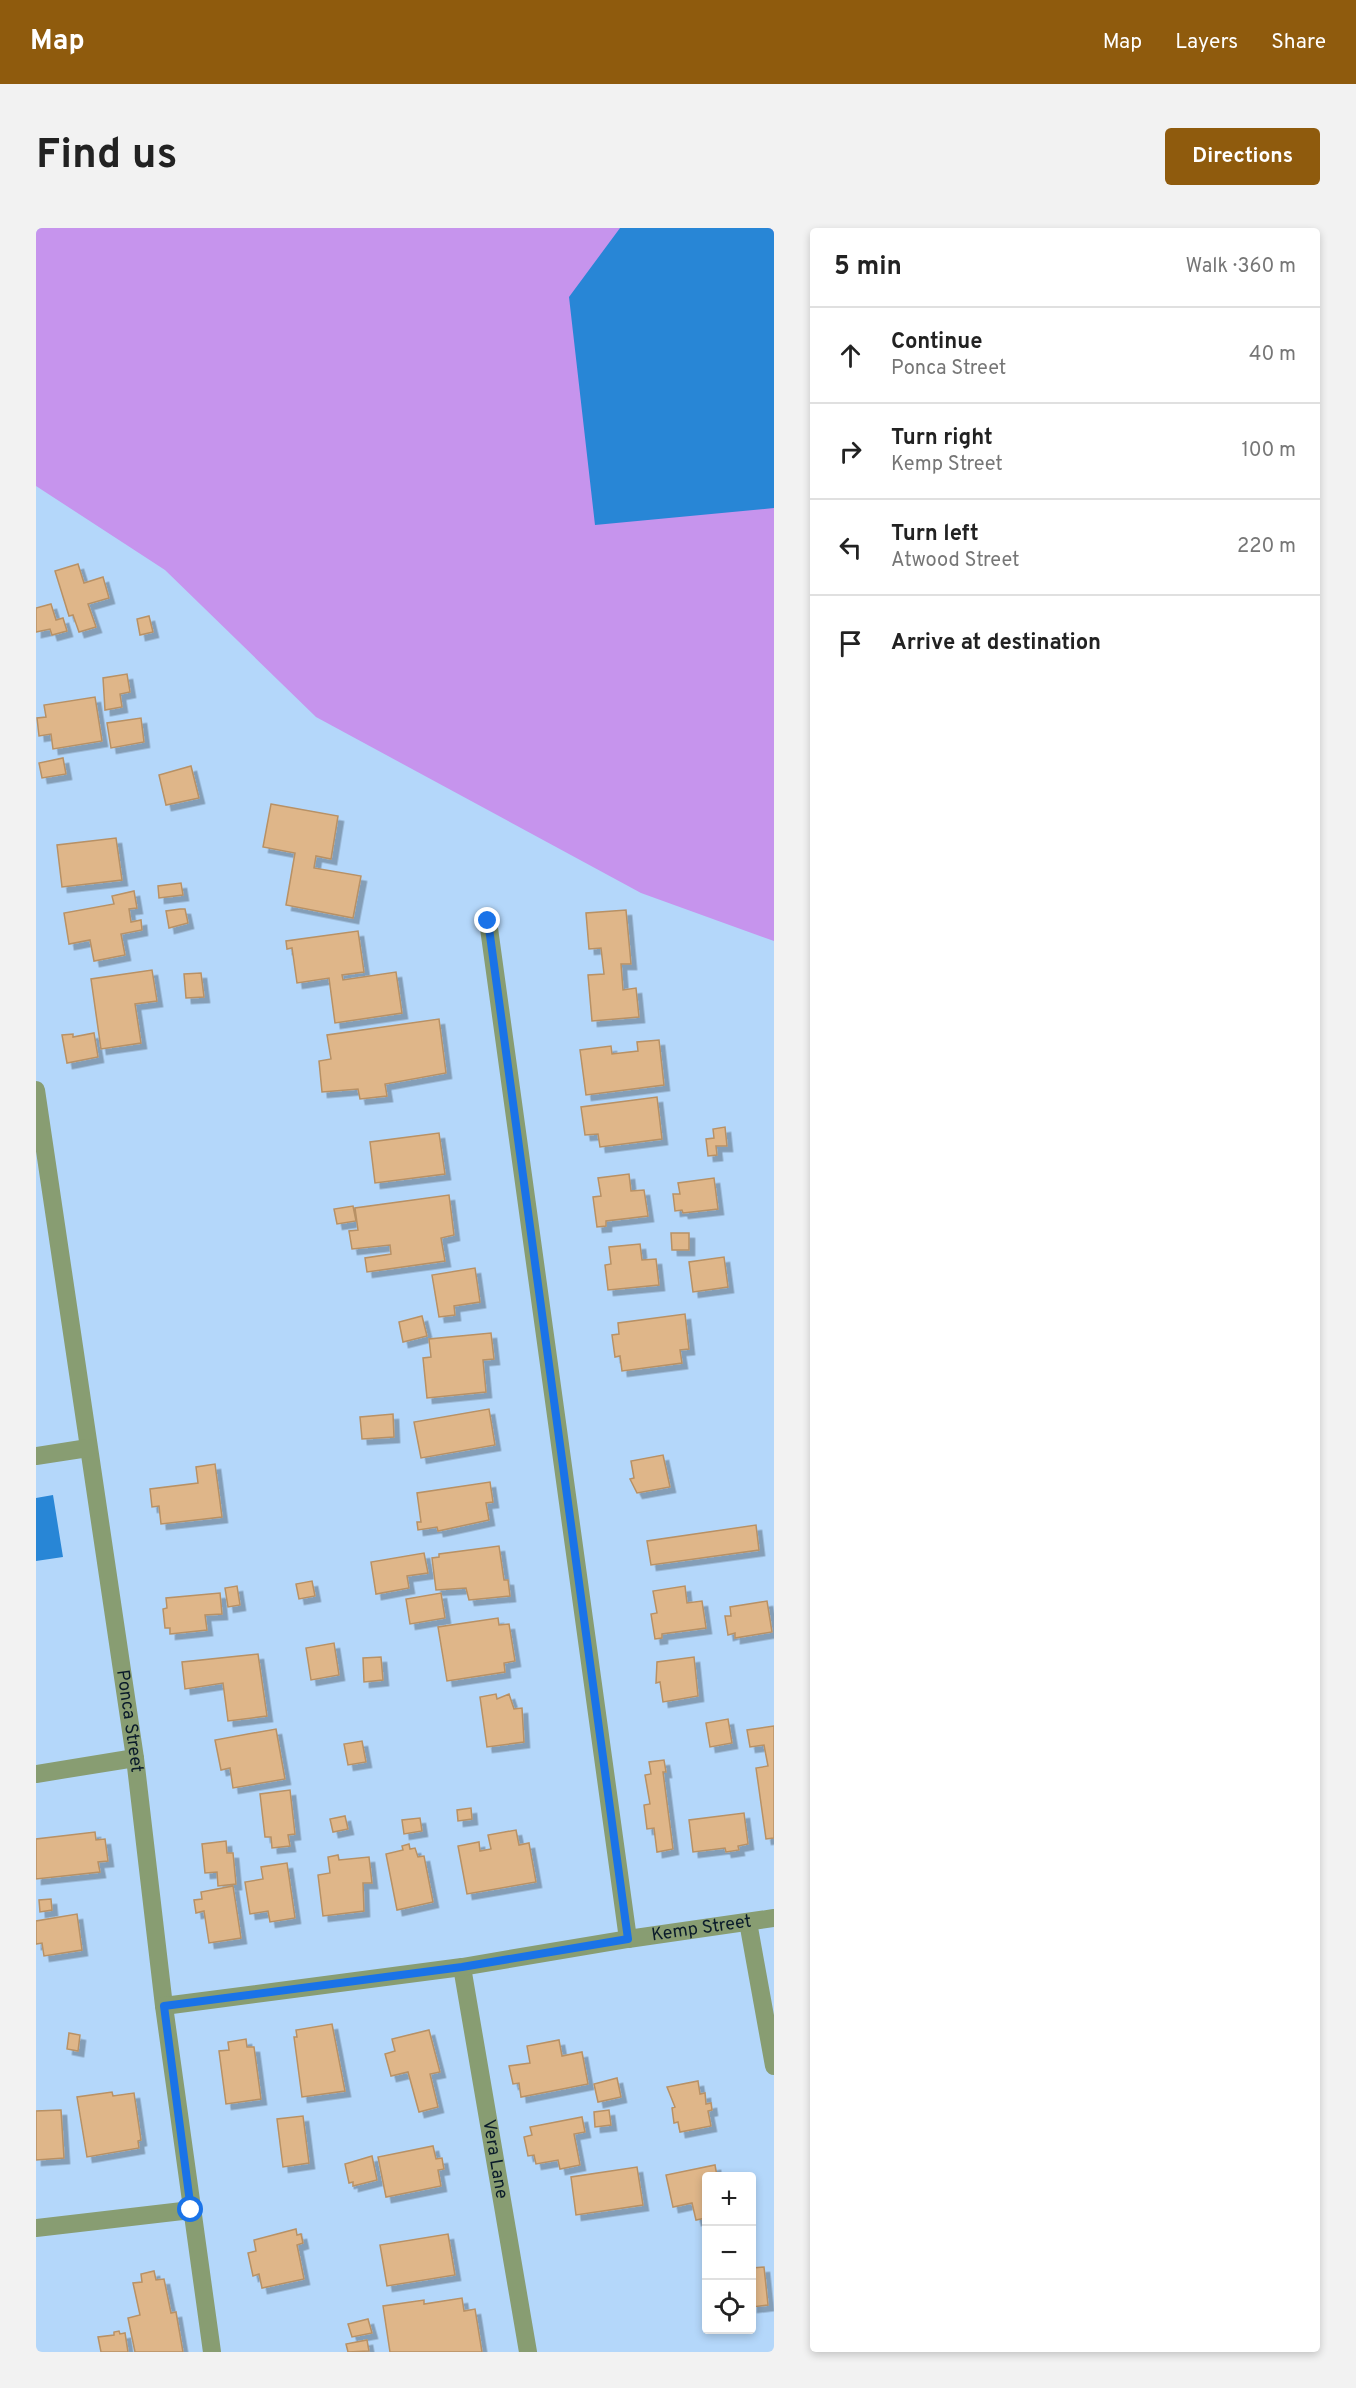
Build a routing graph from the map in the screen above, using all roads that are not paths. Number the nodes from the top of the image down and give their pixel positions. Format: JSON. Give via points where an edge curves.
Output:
{"nodes":[{"id":1,"x":488,"y":921,"type":"dead end"},
{"id":2,"x":36,"y":1090,"type":"edge"},
{"id":3,"x":88,"y":1448,"type":"junction"},
{"id":4,"x":36,"y":1456,"type":"edge"},
{"id":5,"x":135,"y":1758,"type":"junction"},
{"id":6,"x":36,"y":1774,"type":"edge"},
{"id":7,"x":774,"y":1918,"type":"edge"},
{"id":8,"x":748,"y":1922,"type":"junction"},
{"id":9,"x":628,"y":1939,"type":"junction"},
{"id":10,"x":462,"y":1967,"type":"junction"},
{"id":11,"x":164,"y":2006,"type":"junction"},
{"id":12,"x":774,"y":2066,"type":"edge"},
{"id":13,"x":191,"y":2210,"type":"junction"},
{"id":14,"x":36,"y":2228,"type":"edge"},
{"id":15,"x":212,"y":2352,"type":"edge"},
{"id":16,"x":528,"y":2352,"type":"edge"}],
"edges":[{"from":1,"to":9,"type":"street"},
{"from":2,"to":3,"type":"street","name":"Ponca Street"},
{"from":3,"to":4,"type":"street"},
{"from":3,"to":5,"type":"street","name":"Ponca Street"},
{"from":5,"to":6,"type":"street"},
{"from":5,"to":11,"type":"street","name":"Ponca Street"},
{"from":7,"to":8,"type":"street","name":"Kemp Street"},
{"from":8,"to":9,"type":"street","name":"Kemp Street"},
{"from":8,"to":12,"type":"street"},
{"from":9,"to":10,"type":"street","name":"Kemp Street"},
{"from":10,"to":11,"type":"street","name":"Kemp Street"},
{"from":10,"to":16,"type":"street","name":"Vera Lane"},
{"from":11,"to":13,"type":"street","name":"Ponca Street"},
{"from":13,"to":14,"type":"street"},
{"from":13,"to":15,"type":"street","name":"Ponca Street"}]}
